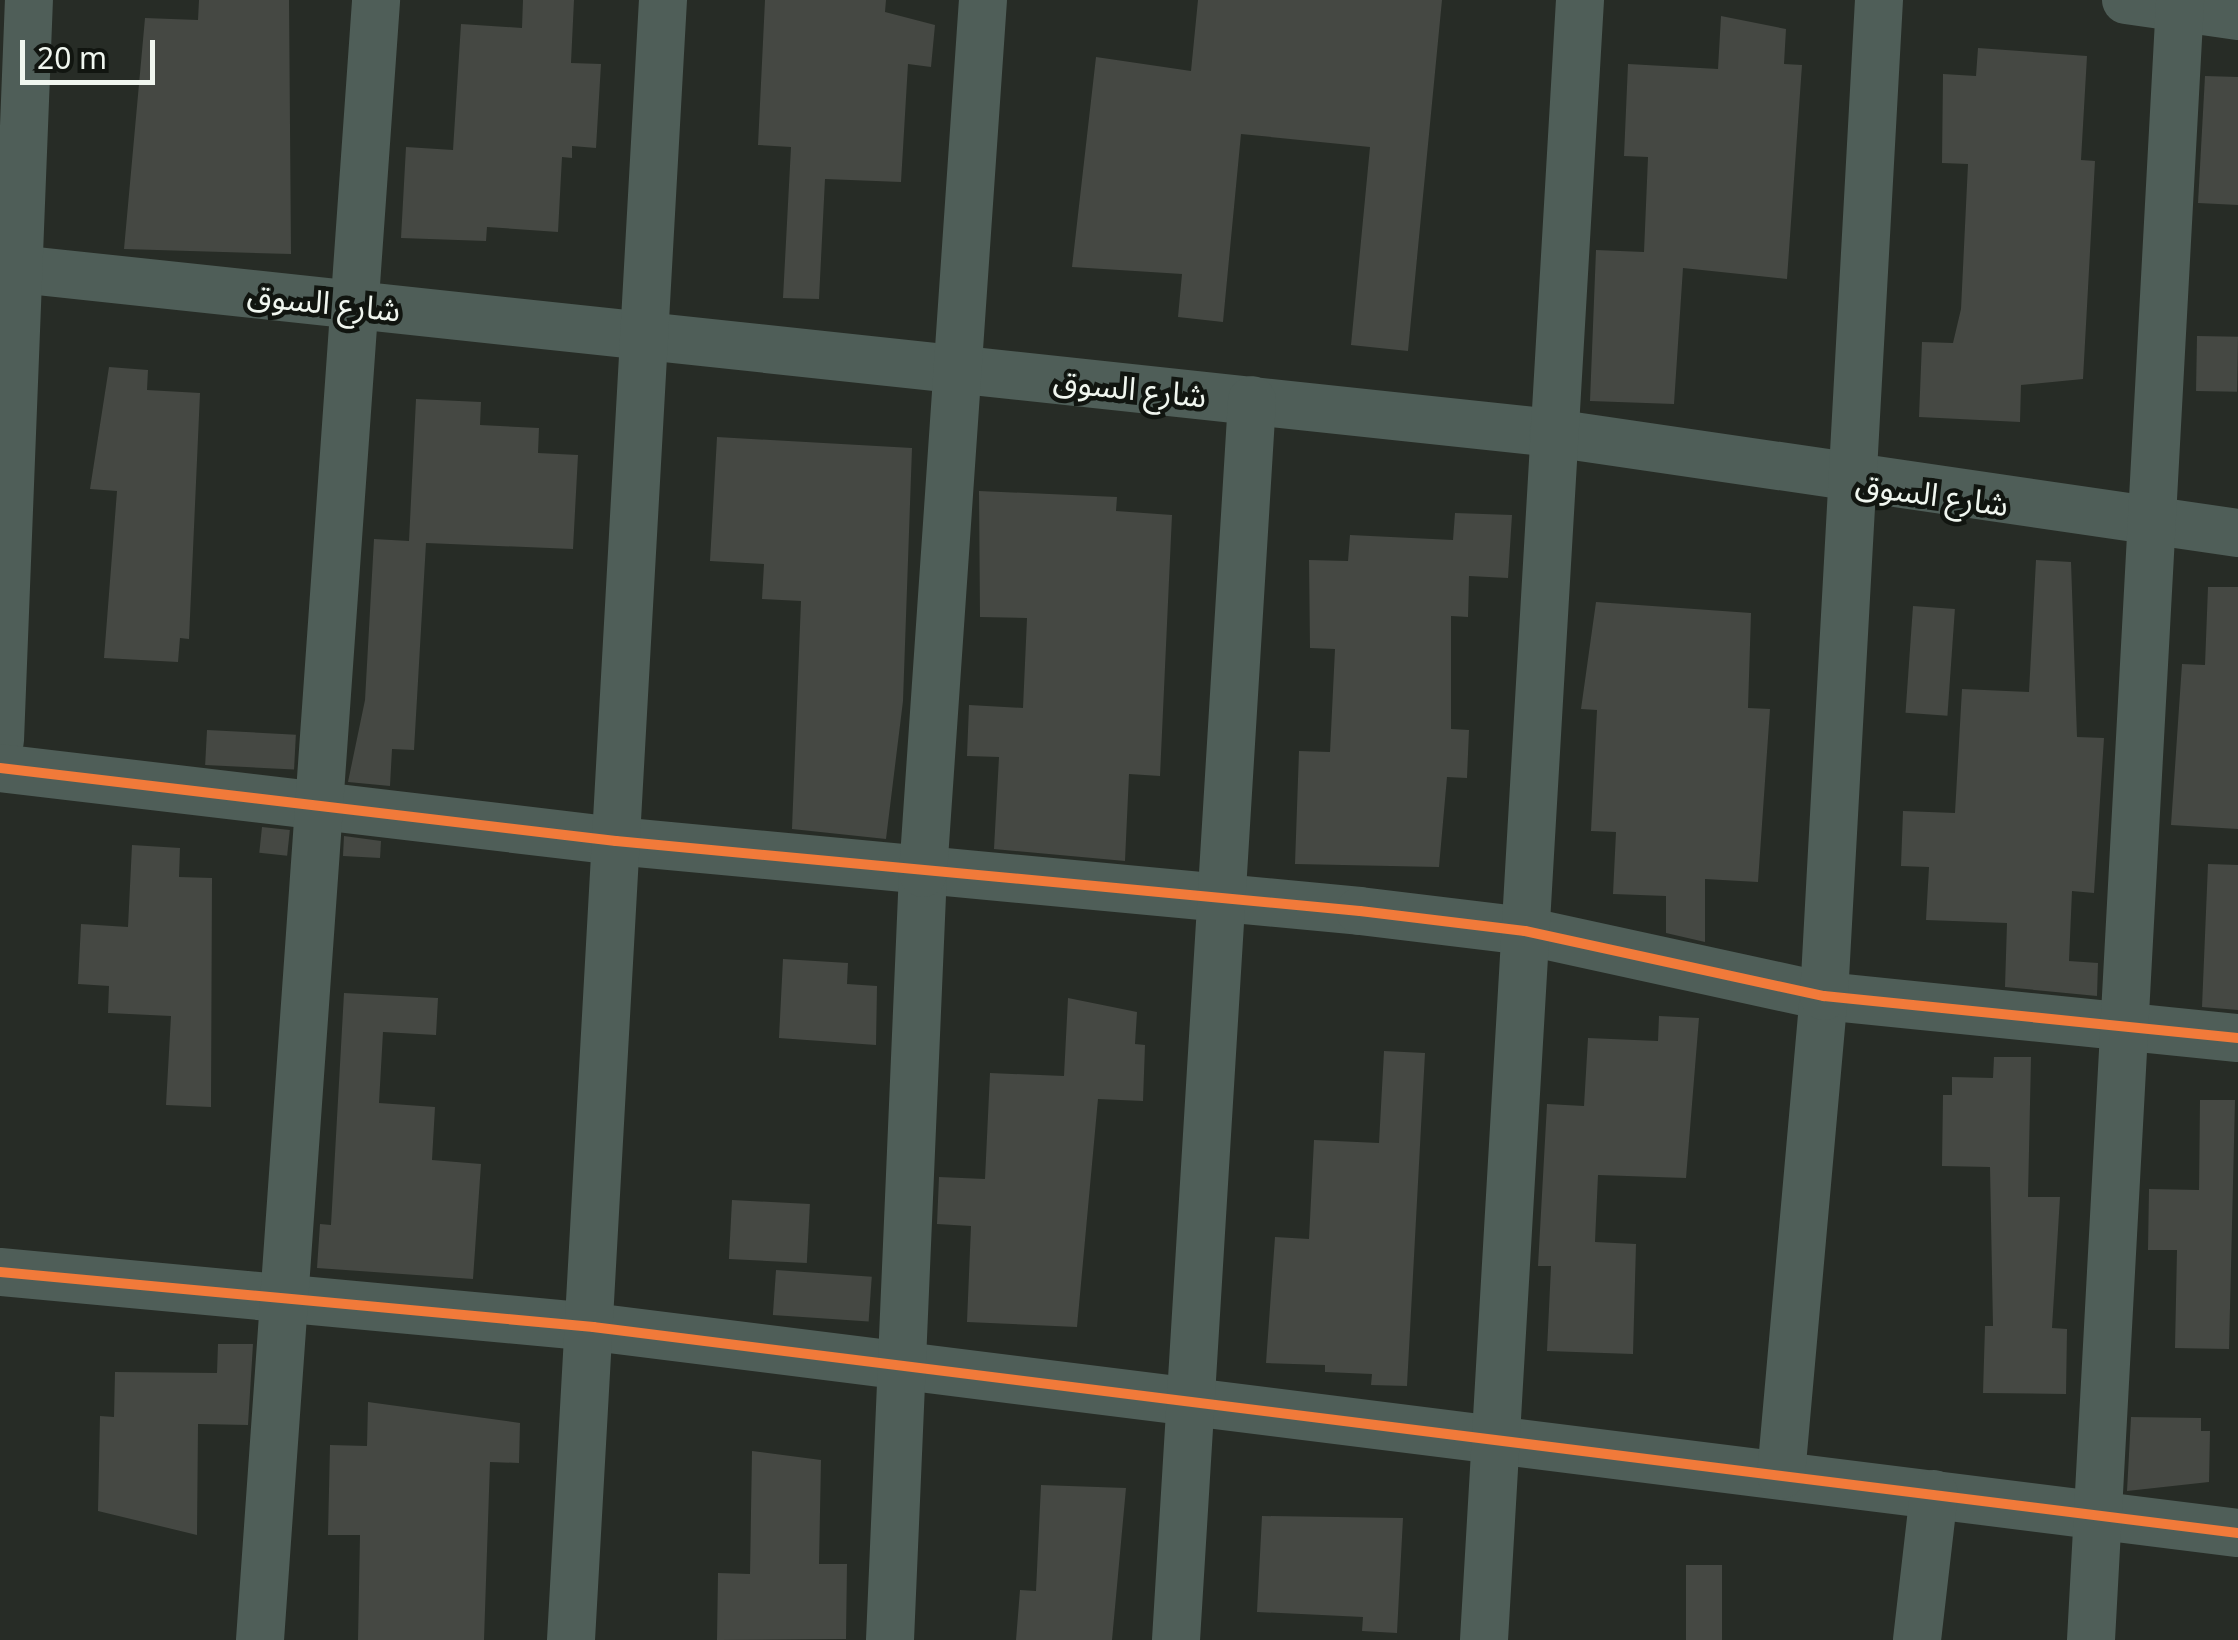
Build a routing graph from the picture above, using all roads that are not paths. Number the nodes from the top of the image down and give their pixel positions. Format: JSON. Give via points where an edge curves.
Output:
{"nodes":[{"id":1,"x":29,"y":0,"type":"edge"},
{"id":2,"x":376,"y":0,"type":"edge"},
{"id":3,"x":663,"y":0,"type":"edge"},
{"id":4,"x":983,"y":0,"type":"edge"},
{"id":5,"x":1580,"y":0,"type":"edge"},
{"id":6,"x":1879,"y":0,"type":"edge"},
{"id":7,"x":2126,"y":0,"type":"edge"},
{"id":8,"x":2180,"y":4,"type":"edge"},
{"id":9,"x":2238,"y":16,"type":"edge"},
{"id":10,"x":12,"y":180,"type":"edge"},
{"id":11,"x":18,"y":269,"type":"junction"},
{"id":12,"x":357,"y":306,"type":"junction"},
{"id":13,"x":641,"y":339,"type":"junction"},
{"id":14,"x":960,"y":370,"type":"junction"},
{"id":15,"x":1252,"y":400,"type":"junction"},
{"id":16,"x":1553,"y":433,"type":"junction"},
{"id":17,"x":1855,"y":484,"type":"junction"},
{"id":18,"x":2150,"y":525,"type":"junction"},
{"id":19,"x":2238,"y":534,"type":"edge"},
{"id":20,"x":0,"y":740,"type":"edge"},
{"id":21,"x":0,"y":768,"type":"edge"},
{"id":22,"x":318,"y":804,"type":"junction"},
{"id":23,"x":616,"y":841,"type":"junction"},
{"id":24,"x":923,"y":873,"type":"junction"},
{"id":25,"x":1224,"y":897,"type":"junction"},
{"id":26,"x":1525,"y":932,"type":"junction"},
{"id":27,"x":1824,"y":996,"type":"junction"},
{"id":28,"x":2124,"y":1022,"type":"junction"},
{"id":29,"x":2238,"y":1038,"type":"edge"},
{"id":30,"x":0,"y":1272,"type":"edge"},
{"id":31,"x":281,"y":1300,"type":"junction"},
{"id":32,"x":592,"y":1327,"type":"junction"},
{"id":33,"x":901,"y":1363,"type":"junction"},
{"id":34,"x":1191,"y":1405,"type":"junction"},
{"id":35,"x":1496,"y":1446,"type":"junction"},
{"id":36,"x":1780,"y":1474,"type":"junction"},
{"id":37,"x":1934,"y":1494,"type":"junction"},
{"id":38,"x":2100,"y":1515,"type":"junction"},
{"id":39,"x":2238,"y":1532,"type":"edge"},
{"id":40,"x":260,"y":1640,"type":"edge"},
{"id":41,"x":570,"y":1640,"type":"edge"},
{"id":42,"x":890,"y":1640,"type":"edge"},
{"id":43,"x":1176,"y":1640,"type":"edge"},
{"id":44,"x":1484,"y":1640,"type":"edge"},
{"id":45,"x":1917,"y":1640,"type":"edge"},
{"id":46,"x":2091,"y":1640,"type":"edge"}],
"edges":[{"from":1,"to":10,"type":"street"},
{"from":2,"to":12,"type":"street"},
{"from":3,"to":13,"type":"street"},
{"from":4,"to":14,"type":"street"},
{"from":5,"to":16,"type":"street"},
{"from":6,"to":17,"type":"street"},
{"from":7,"to":8,"type":"street"},
{"from":8,"to":9,"type":"street"},
{"from":8,"to":18,"type":"street"},
{"from":10,"to":11,"type":"street"},
{"from":11,"to":12,"type":"street","name":"شارع السوق"},
{"from":11,"to":20,"type":"street"},
{"from":12,"to":13,"type":"street","name":"شارع السوق"},
{"from":12,"to":22,"type":"street"},
{"from":13,"to":14,"type":"street","name":"شارع السوق"},
{"from":13,"to":23,"type":"street"},
{"from":14,"to":15,"type":"street","name":"شارع السوق"},
{"from":14,"to":24,"type":"street"},
{"from":15,"to":16,"type":"street","name":"شارع السوق"},
{"from":15,"to":25,"type":"street"},
{"from":16,"to":17,"type":"street","name":"شارع السوق"},
{"from":16,"to":26,"type":"street"},
{"from":17,"to":18,"type":"street","name":"شارع السوق"},
{"from":17,"to":27,"type":"street"},
{"from":18,"to":19,"type":"street","name":"شارع السوق"},
{"from":18,"to":28,"type":"street"},
{"from":21,"to":22,"type":"street"},
{"from":22,"to":23,"type":"street"},
{"from":22,"to":31,"type":"street"},
{"from":23,"to":24,"type":"street"},
{"from":23,"to":32,"type":"street"},
{"from":24,"to":25,"type":"street"},
{"from":24,"to":33,"type":"street"},
{"from":25,"to":26,"type":"street"},
{"from":25,"to":34,"type":"street"},
{"from":26,"to":27,"type":"street"},
{"from":26,"to":35,"type":"street"},
{"from":27,"to":28,"type":"street"},
{"from":27,"to":36,"type":"street"},
{"from":28,"to":29,"type":"street"},
{"from":28,"to":38,"type":"street"},
{"from":30,"to":31,"type":"street"},
{"from":31,"to":32,"type":"street"},
{"from":31,"to":40,"type":"street"},
{"from":32,"to":33,"type":"street"},
{"from":32,"to":41,"type":"street"},
{"from":33,"to":34,"type":"street"},
{"from":33,"to":42,"type":"street"},
{"from":34,"to":35,"type":"street"},
{"from":34,"to":43,"type":"street"},
{"from":35,"to":36,"type":"street"},
{"from":35,"to":44,"type":"street"},
{"from":36,"to":37,"type":"street"},
{"from":37,"to":38,"type":"street"},
{"from":37,"to":45,"type":"street"},
{"from":38,"to":39,"type":"street"},
{"from":38,"to":46,"type":"street"}]}
